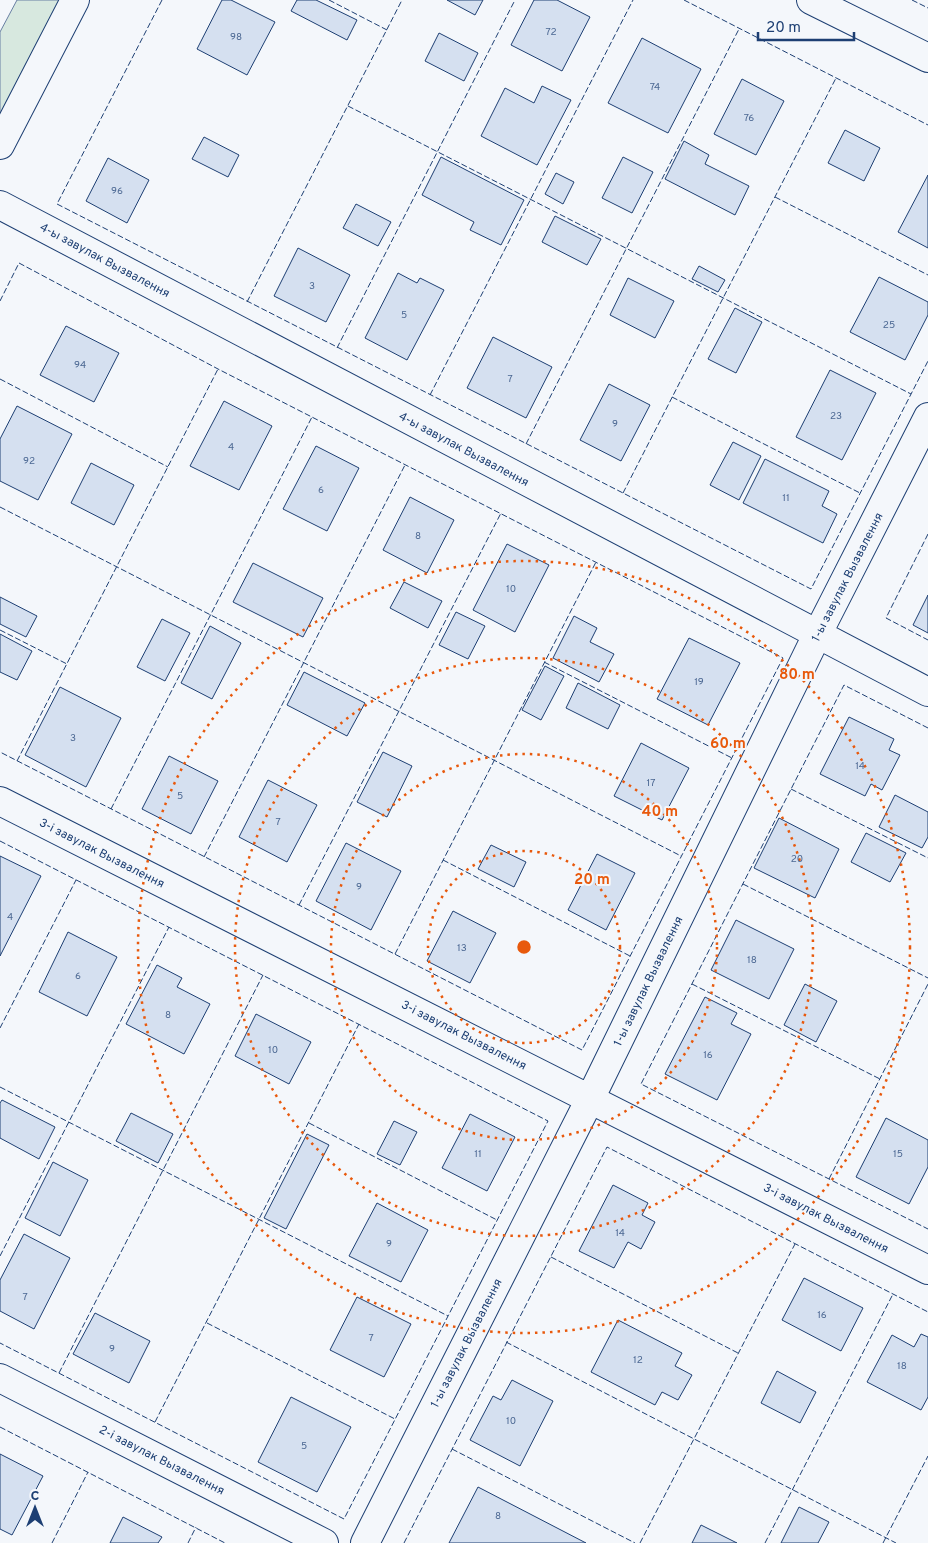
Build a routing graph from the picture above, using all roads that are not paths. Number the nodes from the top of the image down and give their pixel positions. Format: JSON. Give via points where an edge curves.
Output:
{"nodes":[{"id":1,"x":74,"y":0,"type":"edge"},
{"id":2,"x":811,"y":0,"type":"edge"},
{"id":3,"x":928,"y":58,"type":"edge"},
{"id":4,"x":0,"y":145,"type":"edge"},
{"id":5,"x":0,"y":205,"type":"edge"},
{"id":6,"x":928,"y":417,"type":"edge"},
{"id":7,"x":818,"y":634,"type":"junction"},
{"id":8,"x":928,"y":692,"type":"edge"},
{"id":9,"x":0,"y":802,"type":"edge"},
{"id":10,"x":590,"y":1099,"type":"junction"},
{"id":11,"x":928,"y":1270,"type":"edge"},
{"id":12,"x":0,"y":1378,"type":"edge"},
{"id":13,"x":324,"y":1543,"type":"edge"},
{"id":14,"x":365,"y":1543,"type":"edge"}],
"edges":[{"from":1,"to":4,"type":"street"},
{"from":2,"to":3,"type":"street"},
{"from":5,"to":7,"type":"street","name":"4-ы завулак Вызвалення"},
{"from":6,"to":7,"type":"street","name":"1-ы завулак Вызвалення"},
{"from":7,"to":8,"type":"street","name":"4-ы завулак Вызвалення"},
{"from":7,"to":10,"type":"street","name":"1-ы завулак Вызвалення"},
{"from":9,"to":10,"type":"street","name":"3-і завулак Вызвалення"},
{"from":10,"to":11,"type":"street","name":"3-і завулак Вызвалення"},
{"from":10,"to":14,"type":"street","name":"1-ы завулак Вызвалення"},
{"from":12,"to":13,"type":"street","name":"2-і завулак Вызвалення"}]}
